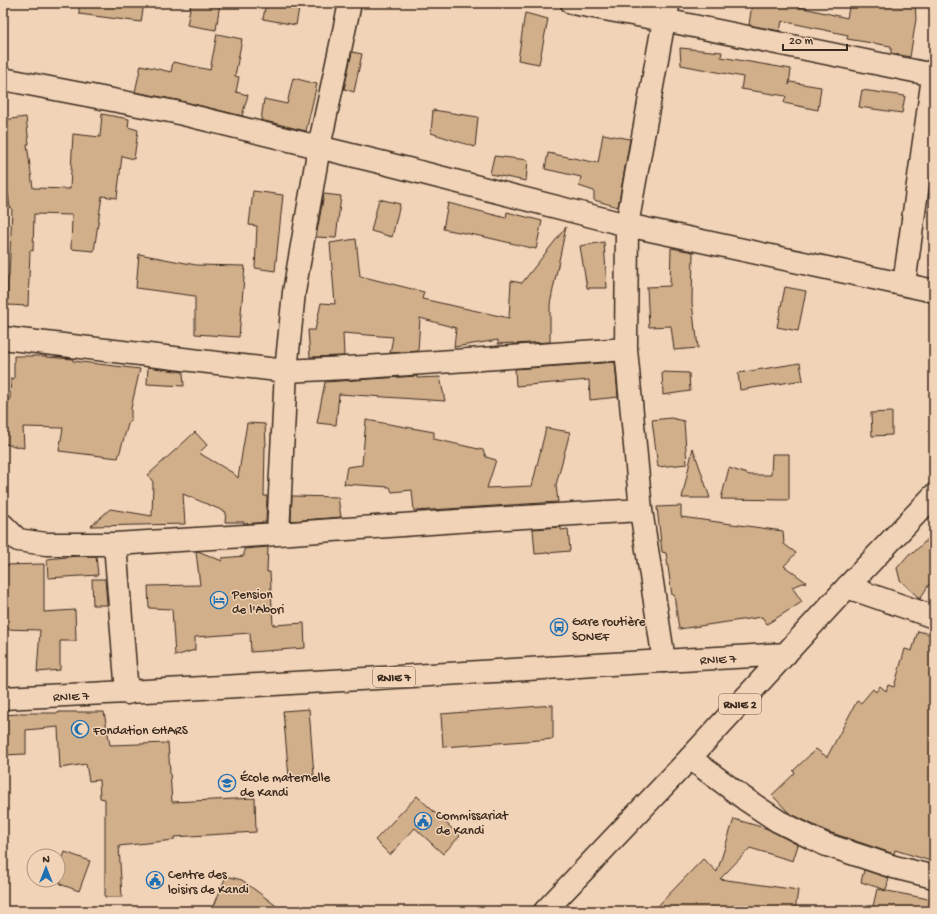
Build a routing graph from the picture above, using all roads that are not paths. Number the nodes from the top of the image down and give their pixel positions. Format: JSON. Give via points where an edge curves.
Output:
{"nodes":[{"id":1,"x":350,"y":3,"type":"edge"},
{"id":2,"x":572,"y":3,"type":"edge"},
{"id":3,"x":667,"y":12,"type":"edge"},
{"id":4,"x":934,"y":70,"type":"edge"},
{"id":5,"x":934,"y":75,"type":"edge"},
{"id":6,"x":3,"y":79,"type":"edge"},
{"id":7,"x":319,"y":147,"type":"junction"},
{"id":8,"x":628,"y":225,"type":"junction"},
{"id":9,"x":904,"y":284,"type":"junction"},
{"id":10,"x":934,"y":291,"type":"edge"},
{"id":11,"x":3,"y":338,"type":"edge"},
{"id":12,"x":626,"y":348,"type":"junction"},
{"id":13,"x":286,"y":371,"type":"junction"},
{"id":14,"x":934,"y":495,"type":"edge"},
{"id":15,"x":641,"y":510,"type":"junction"},
{"id":16,"x":3,"y":525,"type":"edge"},
{"id":17,"x":278,"y":534,"type":"junction"},
{"id":18,"x":115,"y":544,"type":"junction"},
{"id":19,"x":847,"y":587,"type":"junction"},
{"id":20,"x":934,"y":617,"type":"edge"},
{"id":21,"x":786,"y":654,"type":"junction"},
{"id":22,"x":664,"y":661,"type":"junction"},
{"id":23,"x":127,"y":693,"type":"junction"},
{"id":24,"x":3,"y":698,"type":"edge"},
{"id":25,"x":690,"y":758,"type":"junction"},
{"id":26,"x":934,"y":877,"type":"edge"},
{"id":27,"x":554,"y":908,"type":"edge"}],
"edges":[{"from":1,"to":7,"type":"street"},
{"from":2,"to":3,"type":"street"},
{"from":3,"to":5,"type":"street"},
{"from":3,"to":8,"type":"street"},
{"from":4,"to":5,"type":"street"},
{"from":5,"to":9,"type":"street"},
{"from":6,"to":7,"type":"street","via":[[175,112]]},
{"from":7,"to":8,"type":"street"},
{"from":7,"to":13,"type":"street","via":[[294,292]]},
{"from":8,"to":9,"type":"street"},
{"from":8,"to":12,"type":"street"},
{"from":9,"to":10,"type":"street"},
{"from":11,"to":13,"type":"street"},
{"from":12,"to":13,"type":"street"},
{"from":12,"to":15,"type":"street"},
{"from":13,"to":17,"type":"street"},
{"from":14,"to":19,"type":"street","number":"RNIE 2"},
{"from":15,"to":17,"type":"street"},
{"from":15,"to":22,"type":"street"},
{"from":16,"to":18,"type":"street","via":[[18,540],[46,544]]},
{"from":17,"to":18,"type":"street"},
{"from":18,"to":23,"type":"street"},
{"from":19,"to":20,"type":"street"},
{"from":19,"to":21,"type":"street","number":"RNIE 2"},
{"from":21,"to":22,"type":"street","name":"RNIE 7","number":"RNIE 7"},
{"from":21,"to":25,"type":"street","number":"RNIE 2"},
{"from":22,"to":23,"type":"street","name":"RNIE 7","number":"RNIE 7"},
{"from":23,"to":24,"type":"street","name":"RNIE 7","number":"RNIE 7"},
{"from":25,"to":26,"type":"street","via":[[778,821],[824,844]]},
{"from":25,"to":27,"type":"street","number":"RNIE 2"}]}
